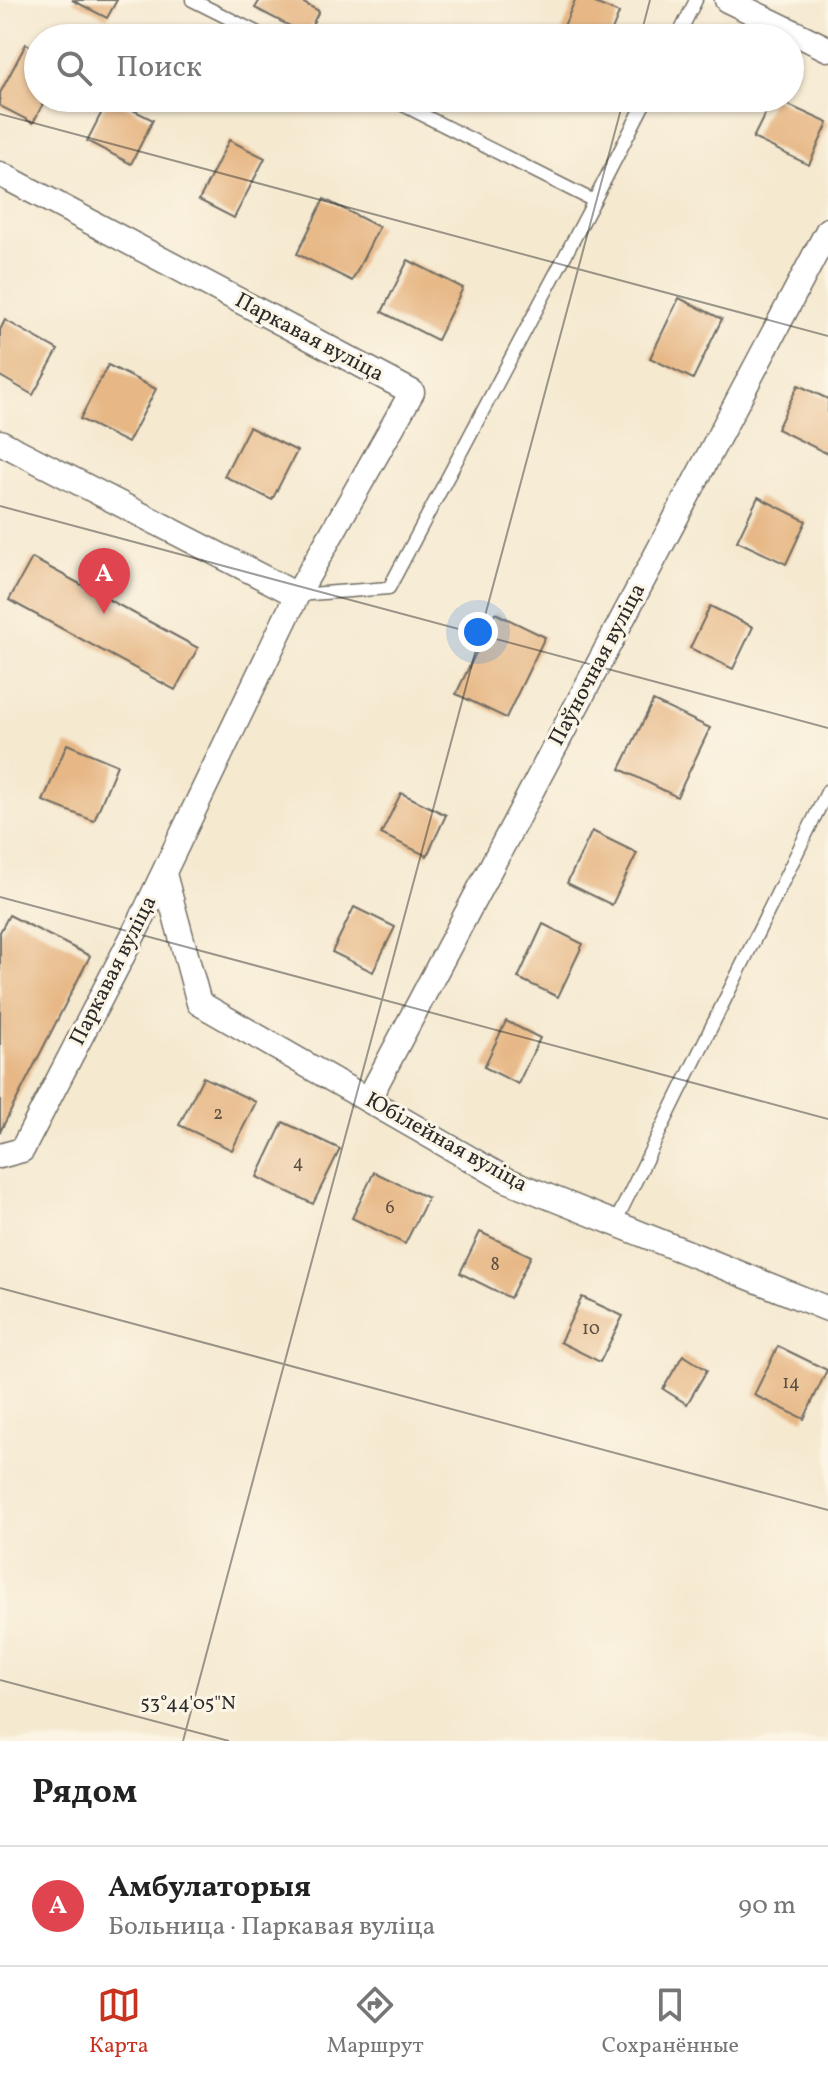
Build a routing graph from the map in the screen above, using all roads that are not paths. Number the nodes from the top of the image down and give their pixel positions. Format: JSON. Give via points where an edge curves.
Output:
{"nodes":[{"id":1,"x":192,"y":0,"type":"edge"},
{"id":2,"x":696,"y":0,"type":"edge"},
{"id":3,"x":727,"y":0,"type":"edge"},
{"id":4,"x":240,"y":24,"type":"edge"},
{"id":5,"x":684,"y":24,"type":"edge"},
{"id":6,"x":776,"y":24,"type":"edge"},
{"id":7,"x":804,"y":37,"type":"edge"},
{"id":8,"x":828,"y":49,"type":"edge"},
{"id":9,"x":417,"y":112,"type":"edge"},
{"id":10,"x":640,"y":112,"type":"edge"},
{"id":11,"x":0,"y":174,"type":"edge"},
{"id":12,"x":594,"y":201,"type":"junction"},
{"id":13,"x":828,"y":230,"type":"edge"},
{"id":14,"x":0,"y":442,"type":"edge"},
{"id":15,"x":297,"y":595,"type":"junction"},
{"id":16,"x":828,"y":790,"type":"edge"},
{"id":17,"x":164,"y":874,"type":"junction"},
{"id":18,"x":368,"y":1100,"type":"junction"},
{"id":19,"x":0,"y":1156,"type":"edge"},
{"id":20,"x":615,"y":1223,"type":"junction"},
{"id":21,"x":828,"y":1309,"type":"edge"}],
"edges":[{"from":1,"to":4,"type":"lane"},
{"from":2,"to":5,"type":"lane"},
{"from":3,"to":6,"type":"street"},
{"from":7,"to":8,"type":"street"},
{"from":9,"to":12,"type":"lane"},
{"from":10,"to":12,"type":"lane"},
{"from":11,"to":15,"type":"street","name":"Паркавая вуліца","via":[[412,392]]},
{"from":12,"to":15,"type":"lane","via":[[389,588]]},
{"from":13,"to":18,"type":"street","name":"Паўночная вуліца"},
{"from":14,"to":15,"type":"street"},
{"from":15,"to":17,"type":"street","name":"Паркавая вуліца"},
{"from":16,"to":20,"type":"lane"},
{"from":17,"to":18,"type":"street","name":"Юбілейная вуліца","via":[[199,1003]]},
{"from":17,"to":19,"type":"street","name":"Паркавая вуліца","via":[[22,1150]]},
{"from":18,"to":20,"type":"street","name":"Юбілейная вуліца","via":[[507,1180]]},
{"from":20,"to":21,"type":"street","name":"Юбілейная вуліца"}]}
